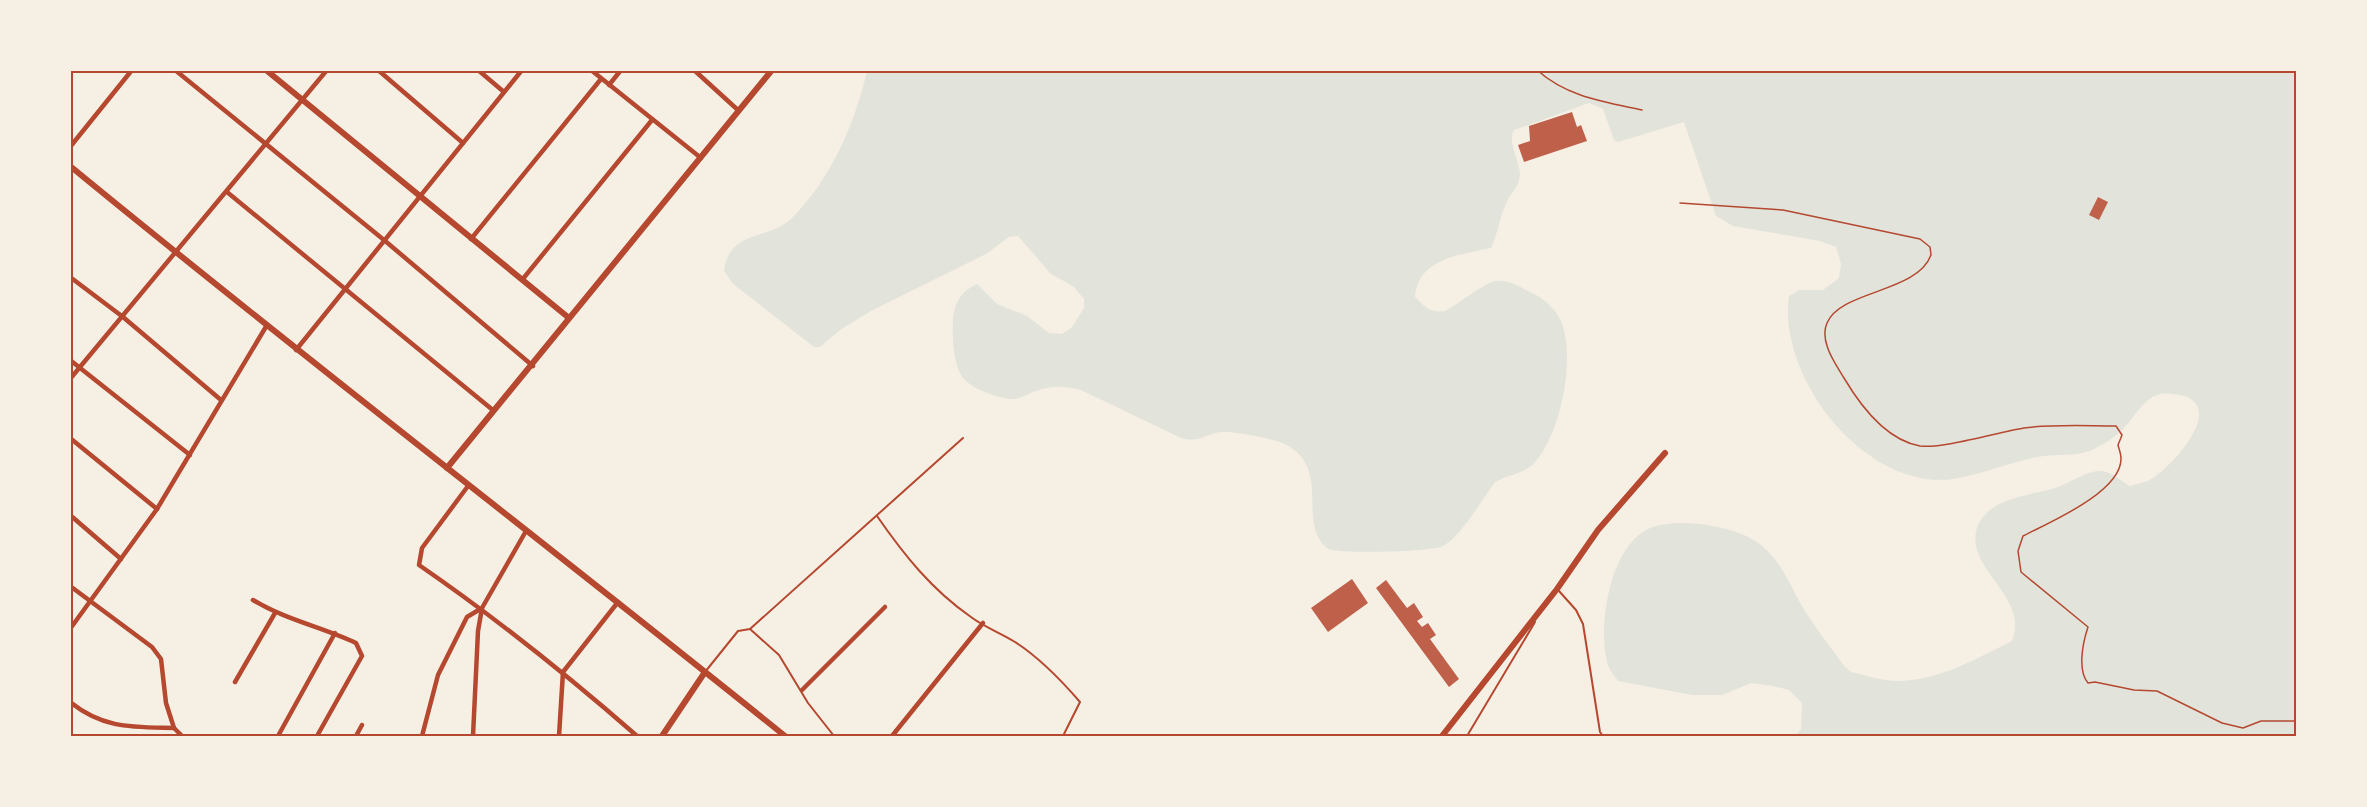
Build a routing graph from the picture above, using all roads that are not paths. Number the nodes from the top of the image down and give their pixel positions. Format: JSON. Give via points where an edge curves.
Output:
{"nodes":[{"id":1,"x":132,"y":70,"type":"edge"},
{"id":2,"x":175,"y":70,"type":"edge"},
{"id":3,"x":266,"y":70,"type":"edge"},
{"id":4,"x":327,"y":70,"type":"edge"},
{"id":5,"x":378,"y":70,"type":"edge"},
{"id":6,"x":478,"y":70,"type":"edge"},
{"id":7,"x":522,"y":70,"type":"edge"},
{"id":8,"x":591,"y":70,"type":"edge"},
{"id":9,"x":621,"y":70,"type":"edge"},
{"id":10,"x":694,"y":70,"type":"edge"},
{"id":11,"x":772,"y":70,"type":"edge"},
{"id":12,"x":601,"y":79,"type":"junction"},
{"id":13,"x":609,"y":85,"type":"junction"},
{"id":14,"x":504,"y":92,"type":"junction"},
{"id":15,"x":303,"y":100,"type":"junction"},
{"id":16,"x":739,"y":111,"type":"junction"},
{"id":17,"x":652,"y":120,"type":"junction"},
{"id":18,"x":463,"y":143,"type":"junction"},
{"id":19,"x":265,"y":146,"type":"junction"},
{"id":20,"x":70,"y":147,"type":"edge"},
{"id":21,"x":701,"y":158,"type":"junction"},
{"id":22,"x":70,"y":166,"type":"edge"},
{"id":23,"x":227,"y":192,"type":"junction"},
{"id":24,"x":421,"y":197,"type":"junction"},
{"id":25,"x":471,"y":238,"type":"junction"},
{"id":26,"x":384,"y":240,"type":"junction"},
{"id":27,"x":177,"y":254,"type":"junction"},
{"id":28,"x":70,"y":277,"type":"edge"},
{"id":29,"x":522,"y":280,"type":"junction"},
{"id":30,"x":345,"y":289,"type":"junction"},
{"id":31,"x":123,"y":317,"type":"junction"},
{"id":32,"x":569,"y":318,"type":"junction"},
{"id":33,"x":267,"y":326,"type":"junction"},
{"id":34,"x":296,"y":350,"type":"junction"},
{"id":35,"x":70,"y":360,"type":"edge"},
{"id":36,"x":532,"y":366,"type":"junction"},
{"id":37,"x":80,"y":368,"type":"junction"},
{"id":38,"x":70,"y":379,"type":"edge"},
{"id":39,"x":221,"y":400,"type":"junction"},
{"id":40,"x":494,"y":411,"type":"junction"},
{"id":41,"x":70,"y":438,"type":"edge"},
{"id":42,"x":963,"y":438,"type":"dead end"},
{"id":43,"x":1665,"y":453,"type":"dead end"},
{"id":44,"x":190,"y":455,"type":"junction"},
{"id":45,"x":447,"y":468,"type":"junction"},
{"id":46,"x":468,"y":486,"type":"junction"},
{"id":47,"x":157,"y":510,"type":"junction"},
{"id":48,"x":70,"y":515,"type":"edge"},
{"id":49,"x":877,"y":516,"type":"junction"},
{"id":50,"x":526,"y":531,"type":"junction"},
{"id":51,"x":121,"y":559,"type":"junction"},
{"id":52,"x":70,"y":586,"type":"edge"},
{"id":53,"x":1557,"y":589,"type":"junction"},
{"id":54,"x":1551,"y":597,"type":"junction"},
{"id":55,"x":253,"y":600,"type":"dead end"},
{"id":56,"x":91,"y":602,"type":"junction"},
{"id":57,"x":618,"y":602,"type":"junction"},
{"id":58,"x":885,"y":607,"type":"dead end"},
{"id":59,"x":482,"y":608,"type":"junction"},
{"id":60,"x":275,"y":613,"type":"junction"},
{"id":61,"x":983,"y":623,"type":"junction"},
{"id":62,"x":70,"y":629,"type":"edge"},
{"id":63,"x":750,"y":629,"type":"junction"},
{"id":64,"x":335,"y":633,"type":"junction"},
{"id":65,"x":563,"y":672,"type":"junction"},
{"id":66,"x":705,"y":672,"type":"junction"},
{"id":67,"x":235,"y":681,"type":"dead end"},
{"id":68,"x":802,"y":690,"type":"junction"},
{"id":69,"x":70,"y":702,"type":"edge"},
{"id":70,"x":362,"y":725,"type":"dead end"},
{"id":71,"x":174,"y":728,"type":"junction"},
{"id":72,"x":182,"y":736,"type":"edge"},
{"id":73,"x":278,"y":736,"type":"edge"},
{"id":74,"x":317,"y":736,"type":"edge"},
{"id":75,"x":356,"y":736,"type":"edge"},
{"id":76,"x":422,"y":736,"type":"edge"},
{"id":77,"x":473,"y":736,"type":"edge"},
{"id":78,"x":559,"y":736,"type":"edge"},
{"id":79,"x":637,"y":736,"type":"edge"},
{"id":80,"x":662,"y":736,"type":"edge"},
{"id":81,"x":785,"y":736,"type":"edge"},
{"id":82,"x":834,"y":736,"type":"edge"},
{"id":83,"x":892,"y":736,"type":"edge"},
{"id":84,"x":1063,"y":736,"type":"edge"},
{"id":85,"x":1442,"y":736,"type":"edge"},
{"id":86,"x":1467,"y":736,"type":"edge"},
{"id":87,"x":1603,"y":736,"type":"edge"}],
"edges":[{"from":1,"to":20,"type":"street"},
{"from":2,"to":19,"type":"street"},
{"from":3,"to":15,"type":"street"},
{"from":4,"to":15,"type":"street"},
{"from":5,"to":18,"type":"street"},
{"from":6,"to":14,"type":"street"},
{"from":7,"to":14,"type":"street"},
{"from":8,"to":12,"type":"street"},
{"from":9,"to":13,"type":"street"},
{"from":10,"to":16,"type":"street"},
{"from":11,"to":16,"type":"street"},
{"from":12,"to":13,"type":"street"},
{"from":12,"to":25,"type":"street"},
{"from":13,"to":17,"type":"street"},
{"from":14,"to":18,"type":"street"},
{"from":15,"to":19,"type":"street"},
{"from":15,"to":24,"type":"street"},
{"from":16,"to":21,"type":"street"},
{"from":17,"to":21,"type":"street"},
{"from":17,"to":29,"type":"street"},
{"from":18,"to":24,"type":"street"},
{"from":19,"to":23,"type":"street"},
{"from":19,"to":26,"type":"street"},
{"from":21,"to":32,"type":"street"},
{"from":22,"to":27,"type":"street"},
{"from":23,"to":27,"type":"street"},
{"from":23,"to":30,"type":"street"},
{"from":24,"to":25,"type":"street"},
{"from":24,"to":26,"type":"street"},
{"from":25,"to":29,"type":"street"},
{"from":26,"to":30,"type":"street"},
{"from":26,"to":36,"type":"street"},
{"from":27,"to":31,"type":"street"},
{"from":27,"to":33,"type":"street"},
{"from":28,"to":31,"type":"street"},
{"from":29,"to":32,"type":"street"},
{"from":30,"to":34,"type":"street"},
{"from":30,"to":40,"type":"street"},
{"from":31,"to":37,"type":"street"},
{"from":31,"to":39,"type":"street"},
{"from":32,"to":36,"type":"street"},
{"from":33,"to":34,"type":"street"},
{"from":33,"to":39,"type":"street"},
{"from":34,"to":45,"type":"street"},
{"from":35,"to":37,"type":"street"},
{"from":36,"to":40,"type":"street"},
{"from":37,"to":38,"type":"street"},
{"from":37,"to":44,"type":"street"},
{"from":39,"to":44,"type":"street"},
{"from":40,"to":45,"type":"street"},
{"from":41,"to":47,"type":"street"},
{"from":42,"to":49,"type":"lane"},
{"from":43,"to":53,"type":"street","via":[[1598,530]]},
{"from":44,"to":47,"type":"street"},
{"from":45,"to":46,"type":"street"},
{"from":46,"to":50,"type":"street"},
{"from":46,"to":59,"type":"street","via":[[422,548],[420,565]]},
{"from":47,"to":51,"type":"street"},
{"from":48,"to":51,"type":"street"},
{"from":49,"to":61,"type":"lane","via":[[904,556],[937,590]]},
{"from":49,"to":63,"type":"lane"},
{"from":50,"to":57,"type":"street"},
{"from":50,"to":59,"type":"street"},
{"from":51,"to":56,"type":"street"},
{"from":52,"to":56,"type":"street"},
{"from":53,"to":54,"type":"street"},
{"from":53,"to":87,"type":"lane","via":[[1583,624]]},
{"from":54,"to":85,"type":"street"},
{"from":54,"to":86,"type":"lane"},
{"from":55,"to":60,"type":"street"},
{"from":56,"to":62,"type":"street"},
{"from":56,"to":71,"type":"street","via":[[152,647],[161,659],[166,703]]},
{"from":57,"to":65,"type":"street"},
{"from":57,"to":66,"type":"street"},
{"from":58,"to":68,"type":"street"},
{"from":59,"to":65,"type":"street"},
{"from":59,"to":76,"type":"street","via":[[467,617],[438,675]]},
{"from":59,"to":77,"type":"street"},
{"from":60,"to":64,"type":"street"},
{"from":60,"to":67,"type":"street"},
{"from":61,"to":83,"type":"street"},
{"from":61,"to":84,"type":"lane","via":[[1027,651],[1062,680],[1080,702]]},
{"from":63,"to":66,"type":"lane","via":[[738,631]]},
{"from":63,"to":68,"type":"lane","via":[[779,655]]},
{"from":64,"to":73,"type":"street"},
{"from":64,"to":74,"type":"street","via":[[356,643],[362,656]]},
{"from":65,"to":78,"type":"street"},
{"from":65,"to":79,"type":"street"},
{"from":66,"to":80,"type":"street"},
{"from":66,"to":81,"type":"street"},
{"from":68,"to":82,"type":"lane"},
{"from":69,"to":71,"type":"street","via":[[105,723]]},
{"from":70,"to":75,"type":"street"},
{"from":71,"to":72,"type":"street"}]}
